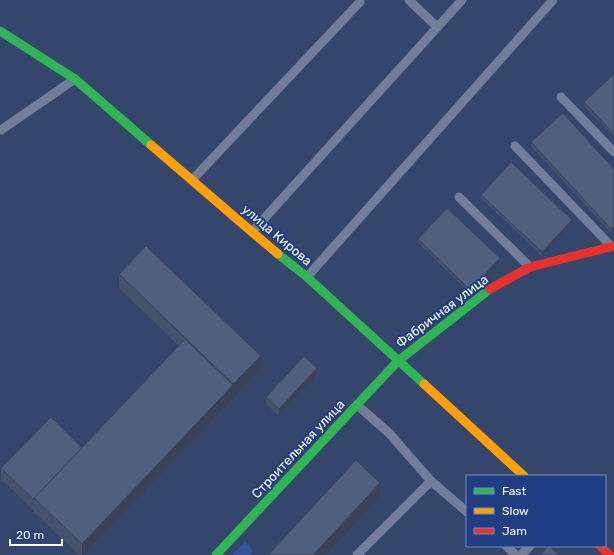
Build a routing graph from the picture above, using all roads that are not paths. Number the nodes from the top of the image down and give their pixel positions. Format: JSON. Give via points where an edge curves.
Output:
{"nodes":[{"id":1,"x":409,"y":0,"type":"edge"},
{"id":2,"x":462,"y":0,"type":"edge"},
{"id":3,"x":553,"y":0,"type":"edge"},
{"id":4,"x":360,"y":2,"type":"dead end"},
{"id":5,"x":437,"y":27,"type":"junction"},
{"id":6,"x":0,"y":31,"type":"edge"},
{"id":7,"x":75,"y":79,"type":"junction"},
{"id":8,"x":561,"y":97,"type":"dead end"},
{"id":9,"x":0,"y":130,"type":"edge"},
{"id":10,"x":515,"y":146,"type":"dead end"},
{"id":11,"x":614,"y":152,"type":"edge"},
{"id":12,"x":192,"y":180,"type":"junction"},
{"id":13,"x":459,"y":197,"type":"dead end"},
{"id":14,"x":252,"y":232,"type":"junction"},
{"id":15,"x":613,"y":246,"type":"edge"},
{"id":16,"x":530,"y":266,"type":"junction"},
{"id":17,"x":307,"y":277,"type":"junction"},
{"id":18,"x":398,"y":361,"type":"junction"},
{"id":19,"x":357,"y":405,"type":"junction"},
{"id":20,"x":523,"y":475,"type":"edge"},
{"id":21,"x":431,"y":481,"type":"junction"},
{"id":22,"x":466,"y":511,"type":"edge"},
{"id":23,"x":507,"y":547,"type":"edge"},
{"id":24,"x":529,"y":547,"type":"edge"},
{"id":25,"x":601,"y":547,"type":"edge"},
{"id":26,"x":216,"y":555,"type":"edge"},
{"id":27,"x":357,"y":555,"type":"edge"},
{"id":28,"x":516,"y":555,"type":"edge"},
{"id":29,"x":521,"y":555,"type":"edge"},
{"id":30,"x":610,"y":555,"type":"edge"}],
"edges":[{"from":1,"to":5,"type":"lane"},
{"from":2,"to":5,"type":"lane"},
{"from":3,"to":17,"type":"lane"},
{"from":4,"to":12,"type":"lane"},
{"from":5,"to":14,"type":"lane"},
{"from":6,"to":7,"type":"street","name":"улица Кирова"},
{"from":7,"to":9,"type":"lane"},
{"from":7,"to":12,"type":"street","name":"улица Кирова"},
{"from":8,"to":11,"type":"lane"},
{"from":10,"to":15,"type":"lane"},
{"from":12,"to":14,"type":"street","name":"улица Кирова"},
{"from":13,"to":16,"type":"lane"},
{"from":14,"to":17,"type":"street","name":"улица Кирова"},
{"from":15,"to":16,"type":"street","name":"Фабричная улица"},
{"from":16,"to":18,"type":"street","name":"Фабричная улица","via":[[487,291]]},
{"from":17,"to":18,"type":"street","name":"улица Кирова"},
{"from":18,"to":19,"type":"street","name":"Строительная улица"},
{"from":18,"to":20,"type":"street","name":"улица Кирова"},
{"from":19,"to":21,"type":"lane","via":[[389,433]]},
{"from":19,"to":26,"type":"street","name":"Строительная улица"},
{"from":21,"to":22,"type":"lane"},
{"from":21,"to":27,"type":"lane"},
{"from":23,"to":28,"type":"lane"},
{"from":24,"to":29,"type":"lane"},
{"from":25,"to":30,"type":"street"}]}
